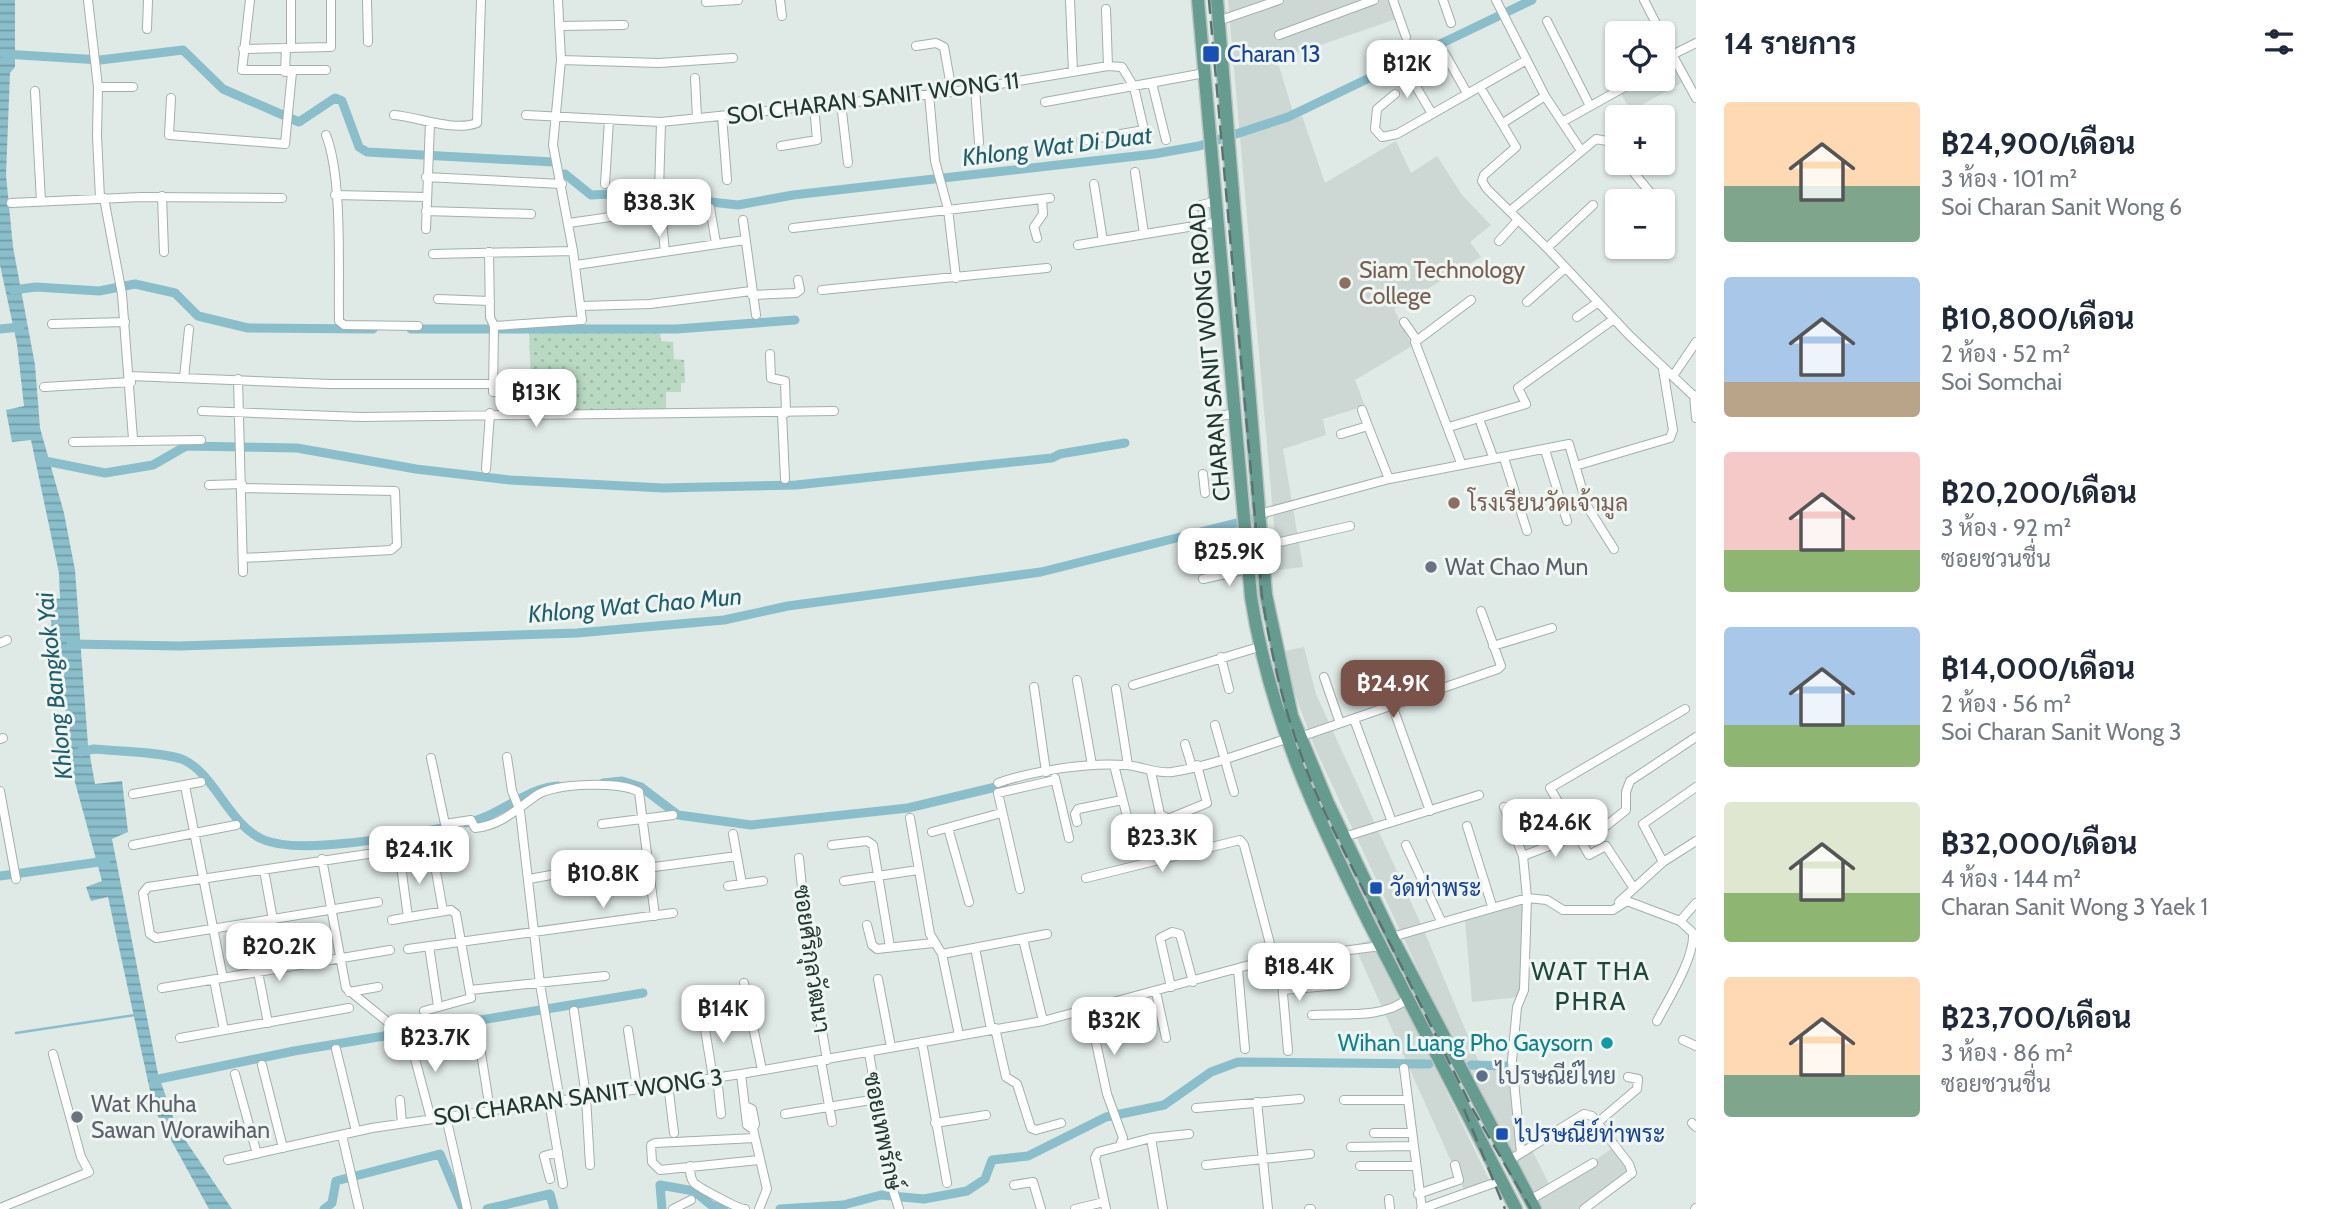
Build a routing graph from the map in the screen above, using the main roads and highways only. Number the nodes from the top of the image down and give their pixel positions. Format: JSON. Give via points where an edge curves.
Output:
{"nodes":[{"id":1,"x":1198,"y":0,"type":"edge"},
{"id":2,"x":1217,"y":0,"type":"edge"},
{"id":3,"x":1250,"y":397,"type":"junction"},
{"id":4,"x":1234,"y":398,"type":"junction"},
{"id":5,"x":1275,"y":644,"type":"junction"},
{"id":6,"x":1259,"y":647,"type":"junction"},
{"id":7,"x":1423,"y":994,"type":"junction"},
{"id":8,"x":1409,"y":1002,"type":"junction"},
{"id":9,"x":1530,"y":1206,"type":"edge"},
{"id":10,"x":1506,"y":1209,"type":"edge"},
{"id":11,"x":1516,"y":1209,"type":"edge"}],
"edges":[{"from":1,"to":4,"type":"main road","name":"CHARAN SANIT WONG ROAD"},
{"from":2,"to":3,"type":"main road","name":"CHARAN SANIT WONG ROAD"},
{"from":3,"to":4,"type":"main road"},
{"from":3,"to":5,"type":"main road","name":"CHARAN SANIT WONG ROAD"},
{"from":4,"to":6,"type":"main road","name":"CHARAN SANIT WONG ROAD"},
{"from":5,"to":6,"type":"main road"},
{"from":5,"to":7,"type":"main road","name":"CHARAN SANIT WONG ROAD","via":[[1300,737]]},
{"from":6,"to":8,"type":"main road","name":"CHARAN SANIT WONG ROAD","via":[[1286,739],[1314,808]]},
{"from":7,"to":9,"type":"main road","name":"CHARAN SANIT WONG ROAD","via":[[1456,1073]]},
{"from":7,"to":9,"type":"main road","name":"CHARAN SANIT WONG ROAD","via":[[1516,1156]]},
{"from":8,"to":10,"type":"main road","name":"CHARAN SANIT WONG ROAD"},
{"from":8,"to":11,"type":"main road","name":"CHARAN SANIT WONG ROAD"}]}
